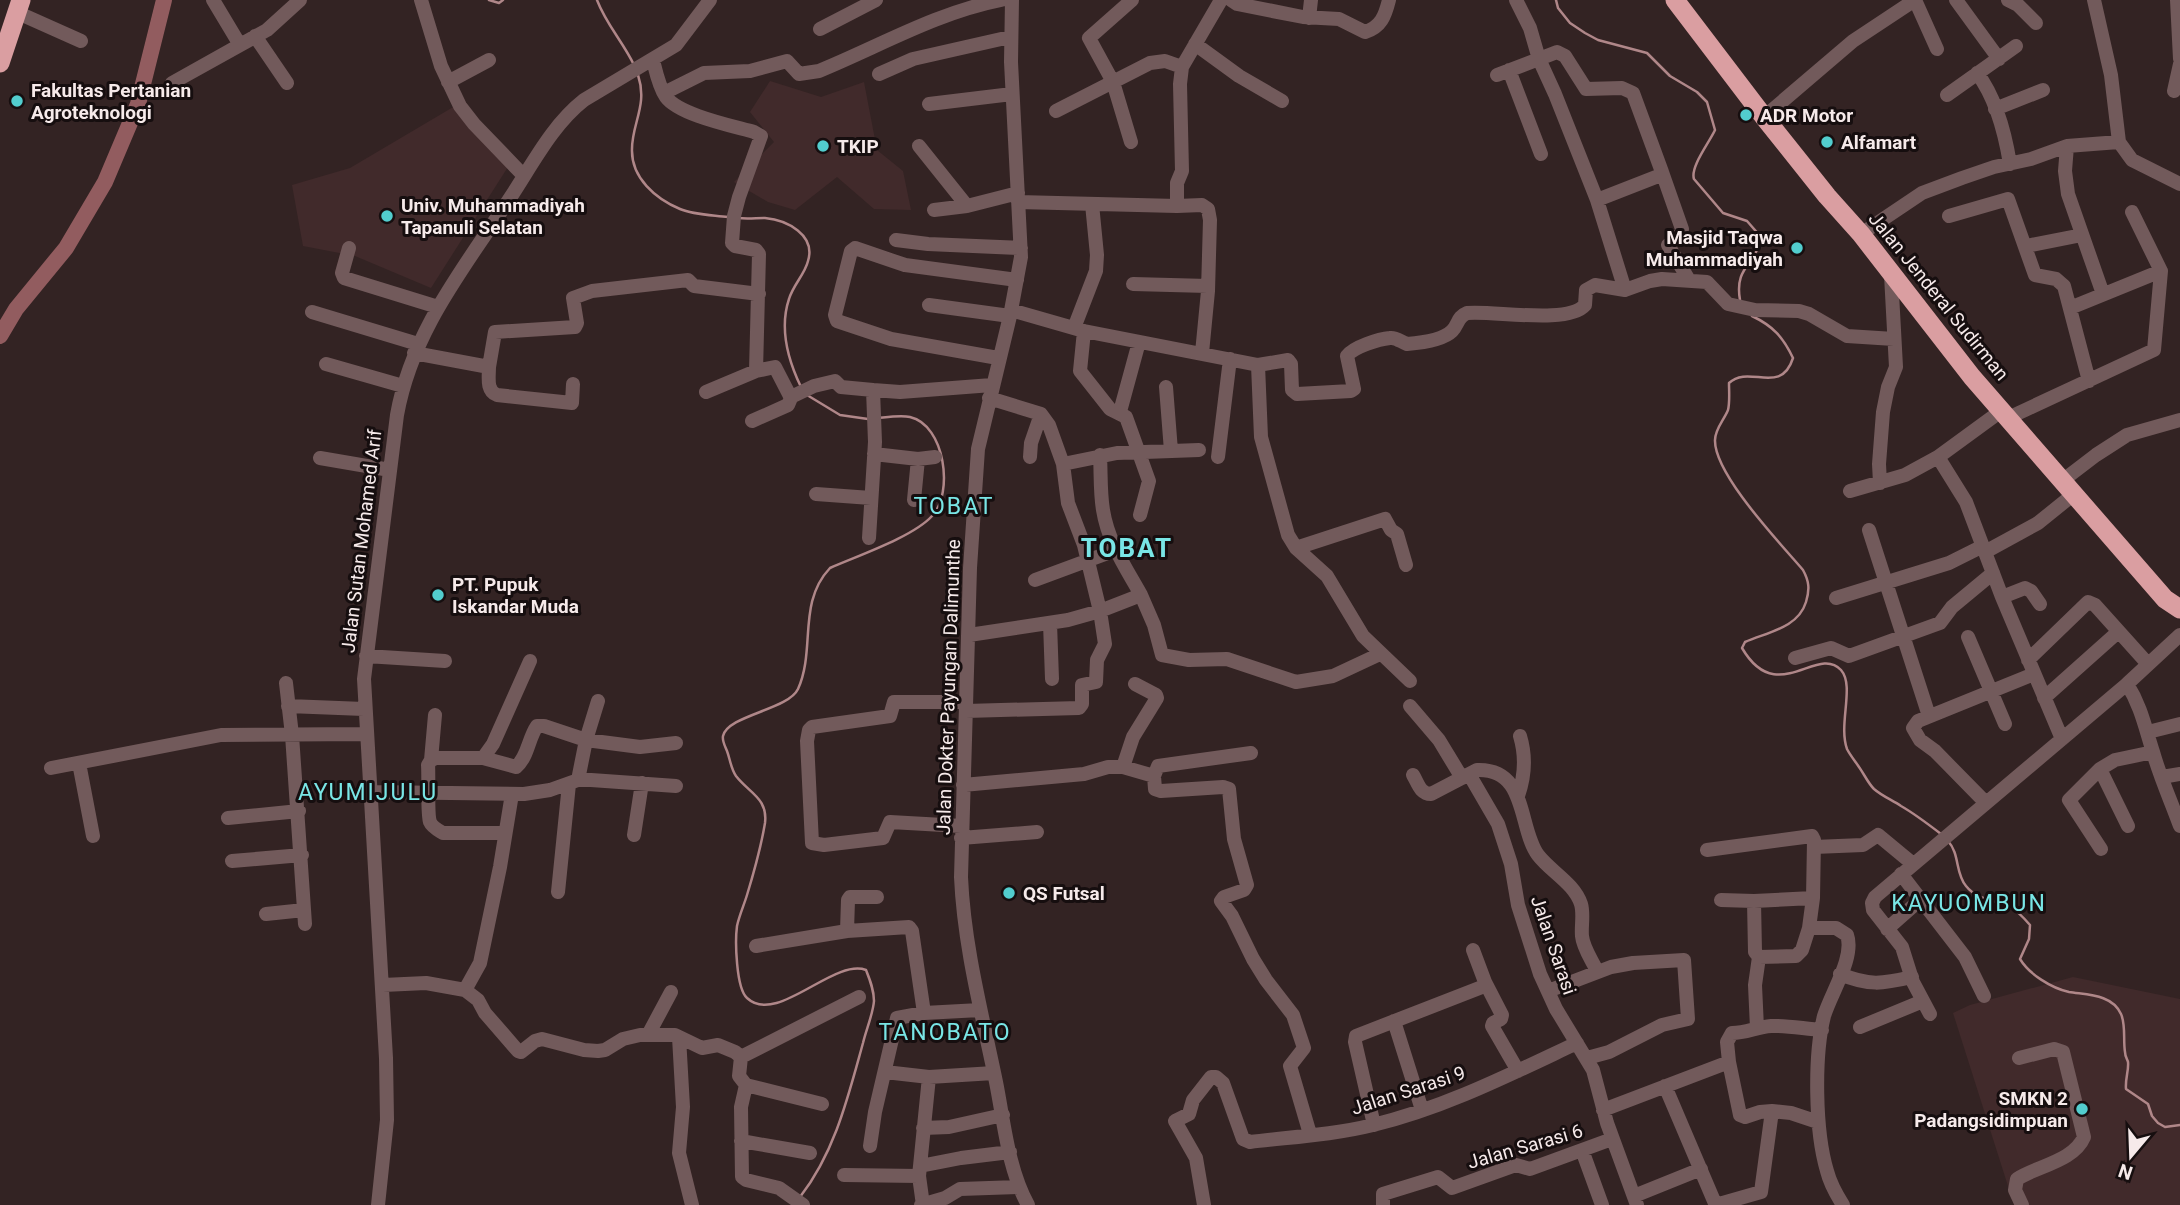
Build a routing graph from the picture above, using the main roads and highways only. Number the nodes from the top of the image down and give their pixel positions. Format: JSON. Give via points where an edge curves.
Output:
{"nodes":[{"id":1,"x":1675,"y":0,"type":"edge"},
{"id":2,"x":19,"y":6,"type":"edge"},
{"id":3,"x":0,"y":64,"type":"edge"},
{"id":4,"x":2180,"y":609,"type":"edge"}],
"edges":[{"from":1,"to":4,"type":"highway","name":"Jalan Jenderal Sudirman","via":[[2005,414],[2165,599]]},
{"from":2,"to":3,"type":"highway"}]}
